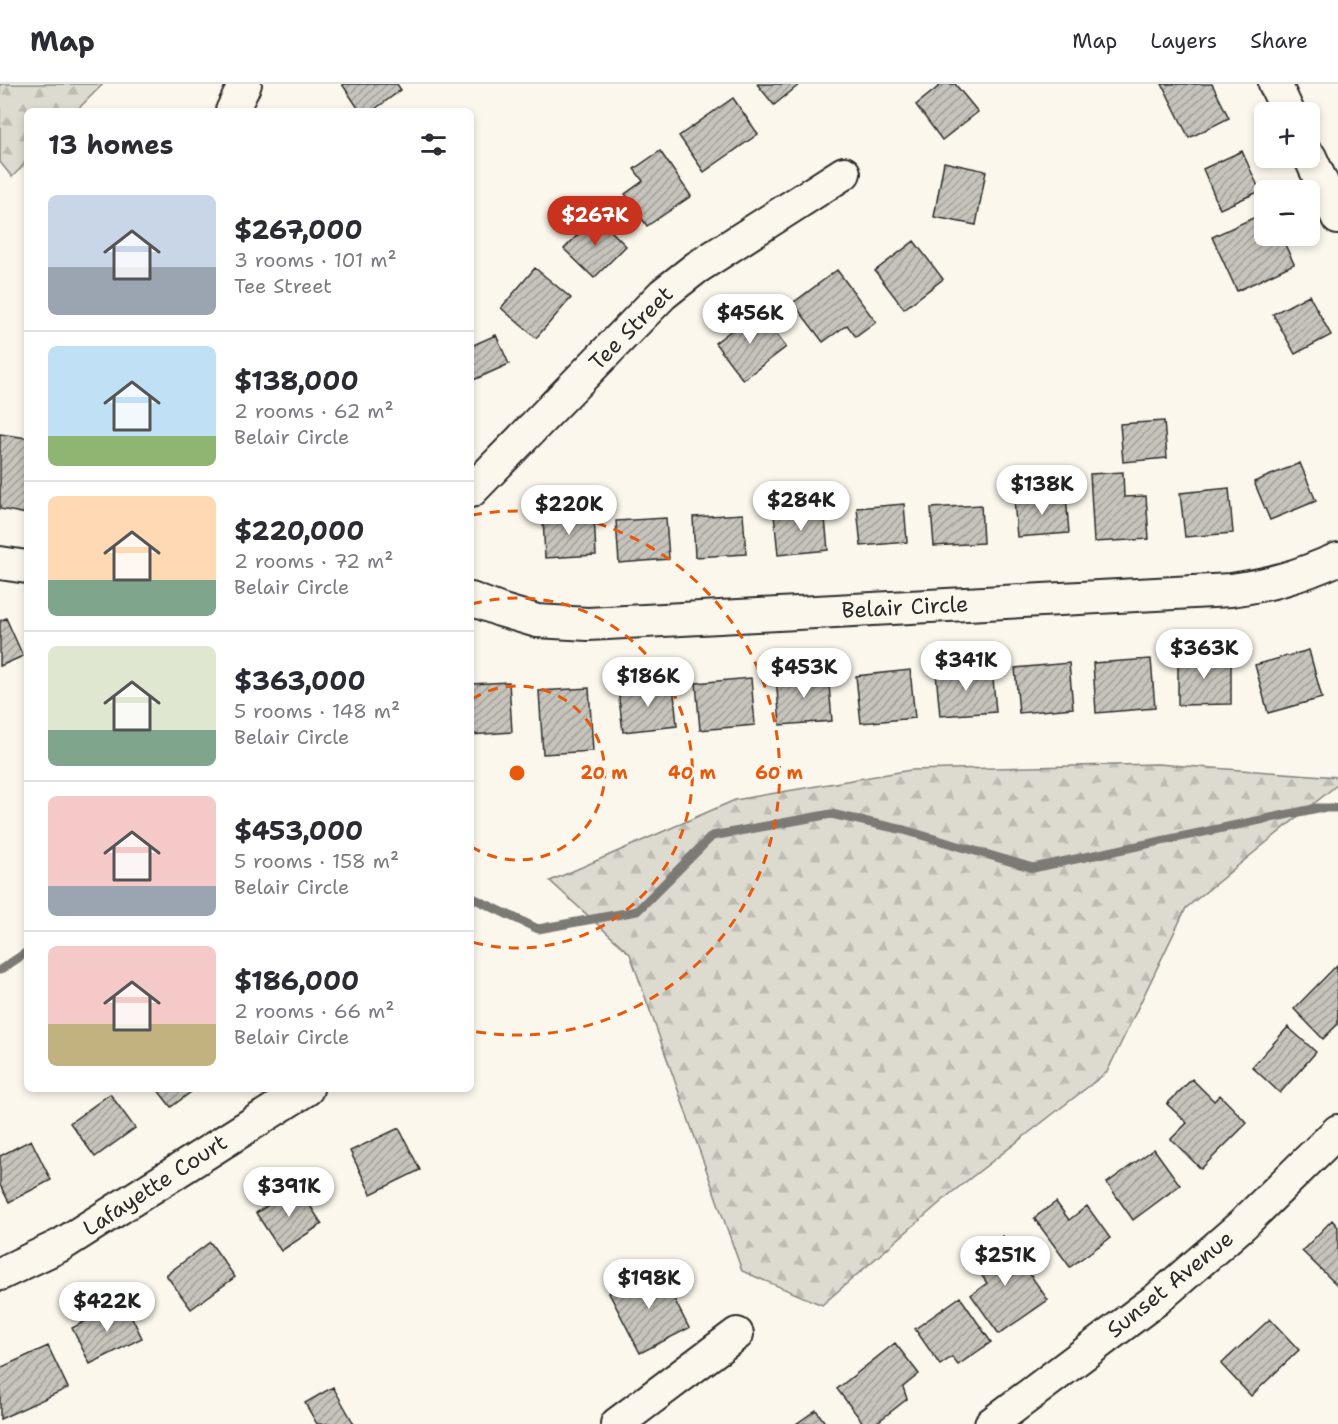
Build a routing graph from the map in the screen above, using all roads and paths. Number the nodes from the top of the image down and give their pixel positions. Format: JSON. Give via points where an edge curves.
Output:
{"nodes":[{"id":1,"x":245,"y":84,"type":"edge"},
{"id":2,"x":1275,"y":84,"type":"edge"},
{"id":3,"x":1283,"y":102,"type":"edge"},
{"id":4,"x":233,"y":108,"type":"edge"},
{"id":5,"x":1315,"y":168,"type":"edge"},
{"id":6,"x":844,"y":172,"type":"dead end"},
{"id":7,"x":1338,"y":218,"type":"edge"},
{"id":8,"x":474,"y":488,"type":"edge"},
{"id":9,"x":1338,"y":559,"type":"edge"},
{"id":10,"x":0,"y":563,"type":"edge"},
{"id":11,"x":24,"y":567,"type":"edge"},
{"id":12,"x":474,"y":600,"type":"edge"},
{"id":13,"x":302,"y":1092,"type":"edge"},
{"id":14,"x":1338,"y":1131,"type":"edge"},
{"id":15,"x":0,"y":1274,"type":"edge"},
{"id":16,"x":737,"y":1334,"type":"dead end"},
{"id":17,"x":617,"y":1424,"type":"edge"},
{"id":18,"x":991,"y":1424,"type":"edge"}],
"edges":[{"from":1,"to":4,"type":"street"},
{"from":2,"to":3,"type":"street"},
{"from":5,"to":7,"type":"street"},
{"from":6,"to":8,"type":"street","name":"Tee Street","via":[[696,268],[663,294]]},
{"from":9,"to":12,"type":"street","name":"Belair Circle","via":[[1300,576],[1231,590],[588,624],[537,621]]},
{"from":10,"to":11,"type":"street"},
{"from":13,"to":15,"type":"street","name":"Lafayette Court","via":[[61,1245]]},
{"from":14,"to":18,"type":"street","name":"Sunset Avenue","via":[[1242,1225],[1157,1299]]},
{"from":16,"to":17,"type":"street"}]}
